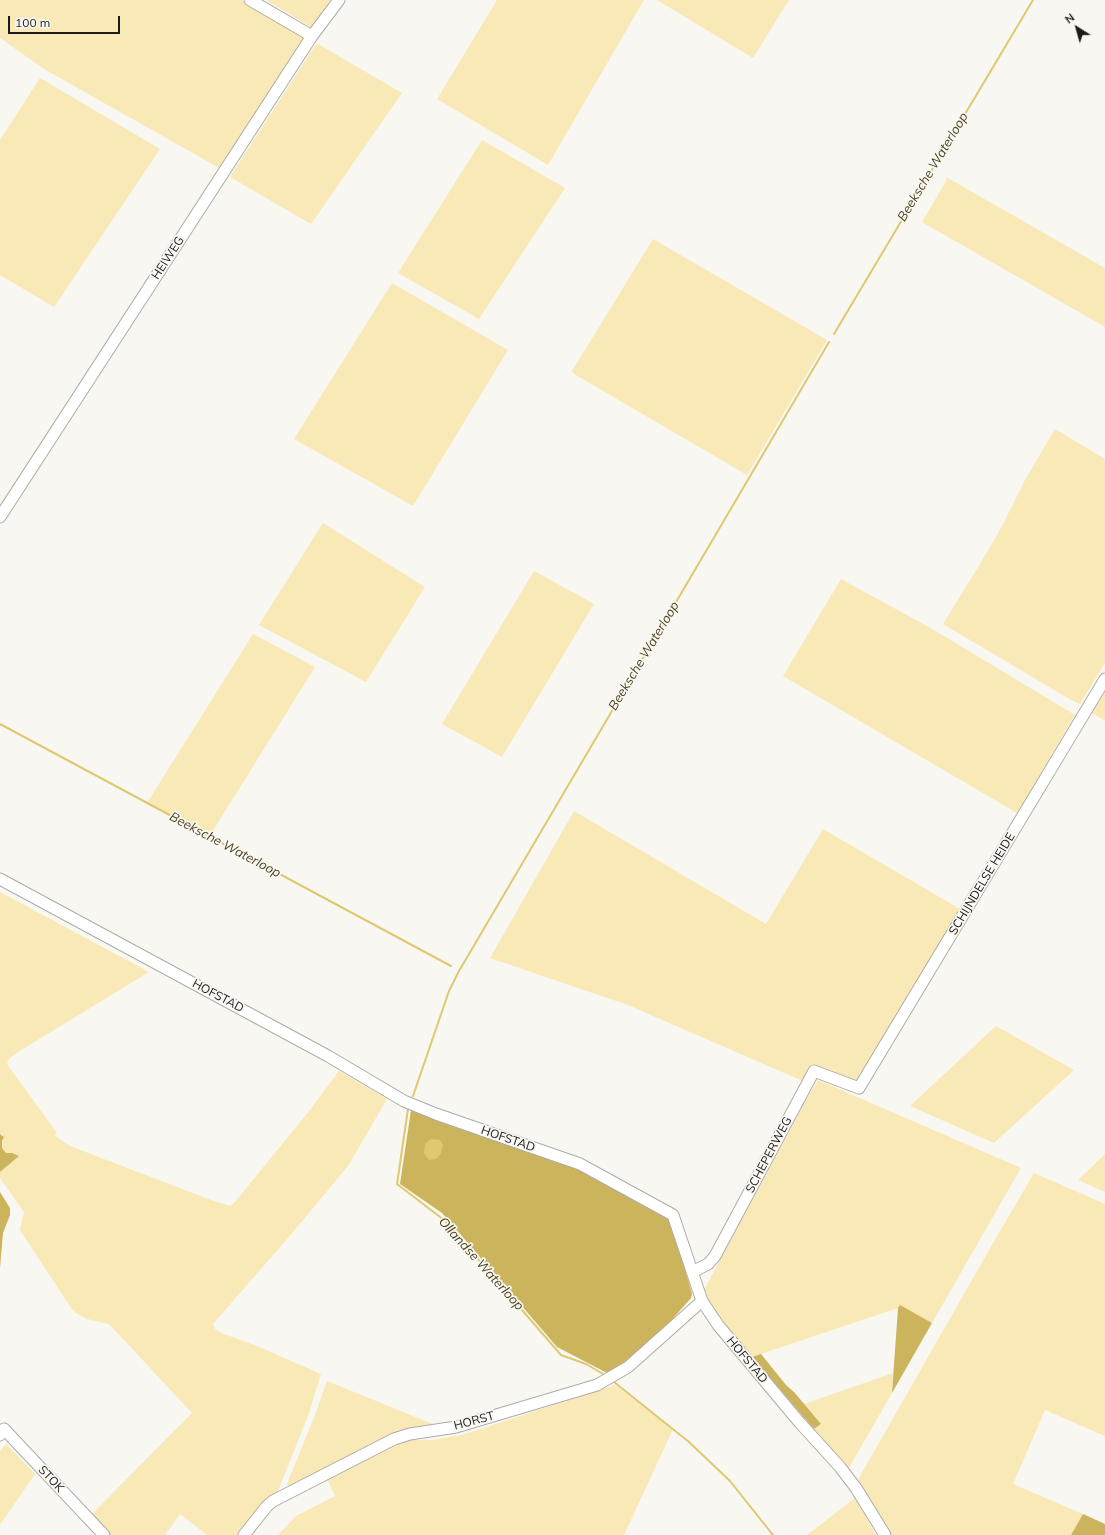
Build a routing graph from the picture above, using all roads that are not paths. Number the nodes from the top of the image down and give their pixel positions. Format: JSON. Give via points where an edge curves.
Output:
{"nodes":[{"id":1,"x":250,"y":0,"type":"edge"},
{"id":2,"x":339,"y":0,"type":"edge"},
{"id":3,"x":312,"y":36,"type":"junction"},
{"id":4,"x":0,"y":517,"type":"edge"},
{"id":5,"x":1105,"y":679,"type":"edge"},
{"id":6,"x":0,"y":879,"type":"edge"},
{"id":7,"x":859,"y":1088,"type":"joint"},
{"id":8,"x":692,"y":1272,"type":"junction"},
{"id":9,"x":702,"y":1301,"type":"junction"},
{"id":10,"x":0,"y":1435,"type":"edge"},
{"id":11,"x":104,"y":1535,"type":"edge"},
{"id":12,"x":244,"y":1535,"type":"edge"},
{"id":13,"x":885,"y":1535,"type":"edge"}],
"edges":[{"from":1,"to":3,"type":"street"},
{"from":2,"to":3,"type":"street","name":"HEIWEG"},
{"from":3,"to":4,"type":"street","name":"HEIWEG"},
{"from":5,"to":7,"type":"street","name":"SCHIJNDELSE HEIDE"},
{"from":6,"to":8,"type":"street","name":"HOFSTAD","via":[[328,1056],[404,1101],[580,1164],[673,1215]]},
{"from":7,"to":8,"type":"street","name":"SCHEPERWEG","via":[[814,1071],[715,1256],[708,1264]]},
{"from":8,"to":9,"type":"street","name":"HOFSTAD"},
{"from":9,"to":12,"type":"street","name":"HORST","via":[[628,1367],[597,1385],[456,1427],[394,1439],[273,1501]]},
{"from":9,"to":13,"type":"street","name":"HOFSTAD","via":[[723,1331],[840,1467]]},
{"from":10,"to":11,"type":"street","name":"STOK","via":[[4,1429]]}]}
